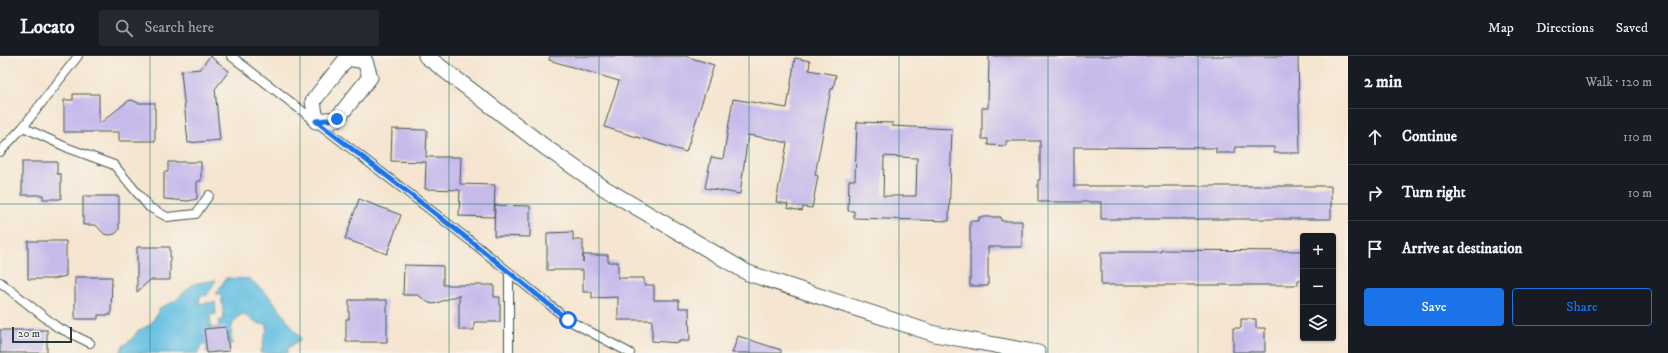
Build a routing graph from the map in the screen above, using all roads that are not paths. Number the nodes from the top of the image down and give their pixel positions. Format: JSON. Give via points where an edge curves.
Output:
{"nodes":[{"id":1,"x":78,"y":56,"type":"edge"},
{"id":2,"x":231,"y":56,"type":"edge"},
{"id":3,"x":426,"y":56,"type":"edge"},
{"id":4,"x":368,"y":59,"type":"edge"},
{"id":5,"x":316,"y":121,"type":"junction"},
{"id":6,"x":23,"y":126,"type":"junction"},
{"id":7,"x":0,"y":152,"type":"edge"},
{"id":8,"x":209,"y":195,"type":"dead end"},
{"id":9,"x":509,"y":272,"type":"junction"},
{"id":10,"x":0,"y":282,"type":"edge"},
{"id":11,"x":90,"y":343,"type":"dead end"},
{"id":12,"x":509,"y":353,"type":"edge"},
{"id":13,"x":630,"y":353,"type":"edge"},
{"id":14,"x":1038,"y":353,"type":"edge"}],
"edges":[{"from":1,"to":6,"type":"lane"},
{"from":2,"to":5,"type":"lane"},
{"from":3,"to":14,"type":"street","via":[[545,147],[604,188],[748,273],[935,334]]},
{"from":4,"to":5,"type":"street","via":[[370,77],[337,119]]},
{"from":4,"to":5,"type":"street","via":[[347,58],[313,101]]},
{"from":5,"to":9,"type":"lane"},
{"from":6,"to":7,"type":"lane"},
{"from":6,"to":8,"type":"lane","via":[[68,148],[114,166],[149,207],[168,217],[196,214]]},
{"from":9,"to":12,"type":"lane"},
{"from":9,"to":13,"type":"lane","via":[[568,320]]},
{"from":10,"to":11,"type":"lane","via":[[57,327]]}]}
